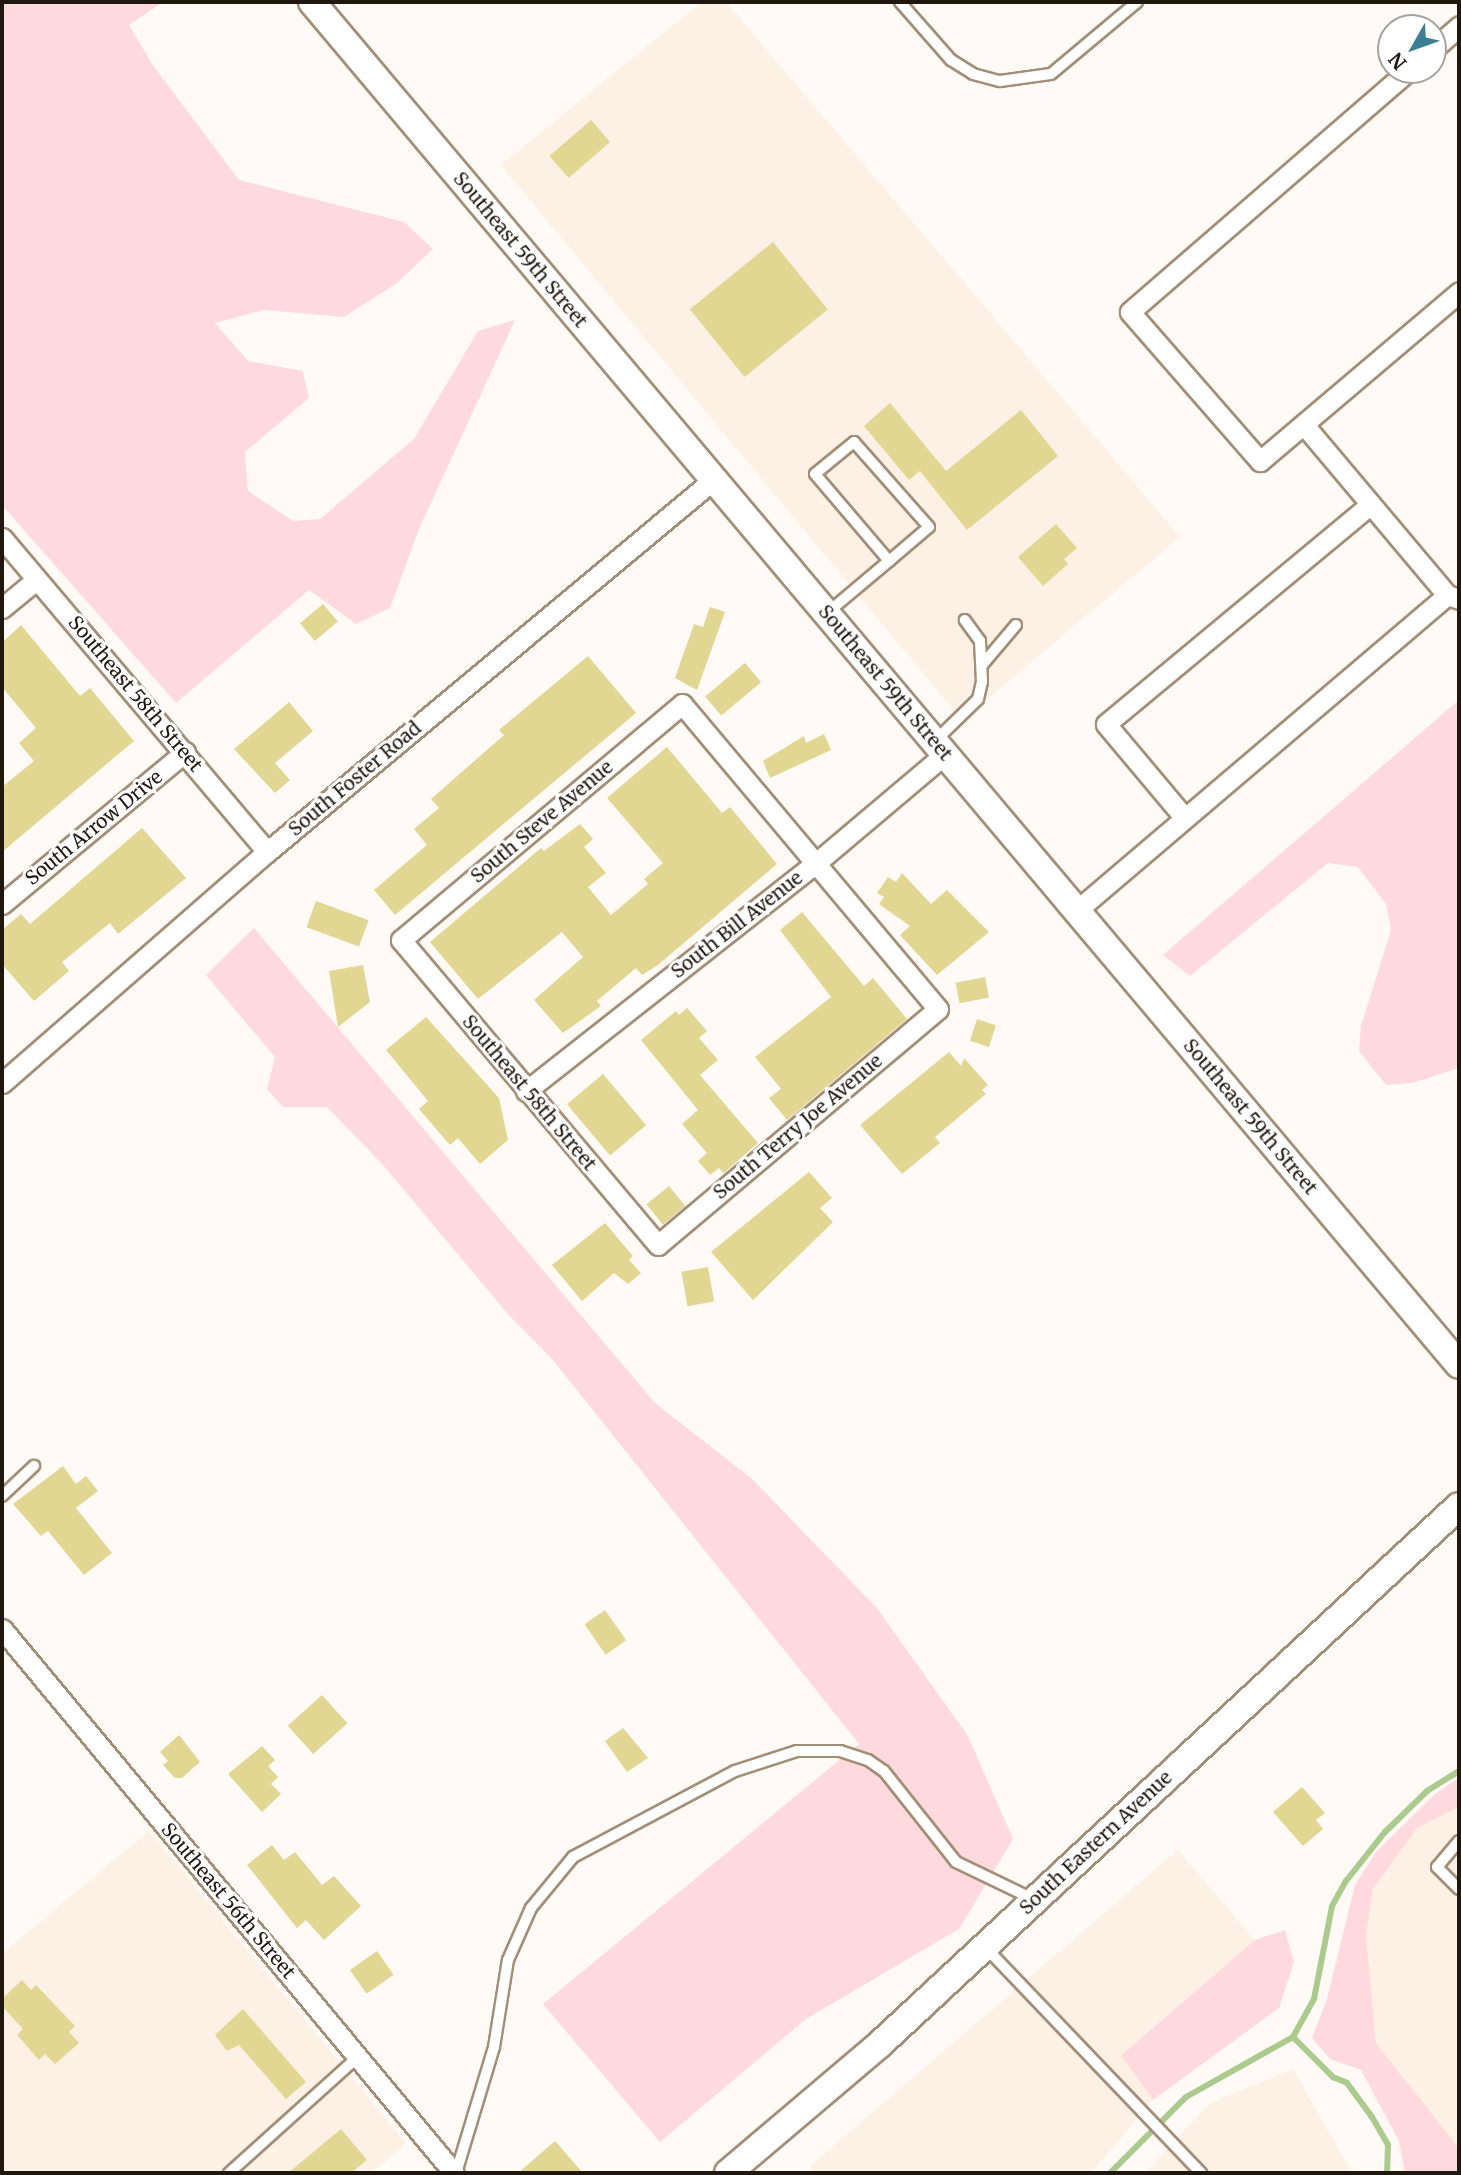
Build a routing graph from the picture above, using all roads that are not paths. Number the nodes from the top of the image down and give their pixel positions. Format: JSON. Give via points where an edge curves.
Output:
{"nodes":[{"id":1,"x":312,"y":2,"type":"edge"},
{"id":2,"x":900,"y":2,"type":"edge"},
{"id":3,"x":1137,"y":2,"type":"edge"},
{"id":4,"x":1393,"y":84,"type":"edge"},
{"id":5,"x":1459,"y":292,"type":"edge"},
{"id":6,"x":1304,"y":425,"type":"junction"},
{"id":7,"x":713,"y":480,"type":"junction"},
{"id":8,"x":1371,"y":504,"type":"junction"},
{"id":9,"x":2,"y":538,"type":"edge"},
{"id":10,"x":889,"y":561,"type":"junction"},
{"id":11,"x":37,"y":579,"type":"junction"},
{"id":12,"x":1453,"y":597,"type":"edge"},
{"id":13,"x":2,"y":608,"type":"edge"},
{"id":14,"x":826,"y":613,"type":"junction"},
{"id":15,"x":965,"y":620,"type":"dead end"},
{"id":16,"x":1016,"y":625,"type":"dead end"},
{"id":17,"x":983,"y":664,"type":"junction"},
{"id":18,"x":940,"y":748,"type":"junction"},
{"id":19,"x":186,"y":752,"type":"junction"},
{"id":20,"x":1184,"y":817,"type":"junction"},
{"id":21,"x":267,"y":852,"type":"junction"},
{"id":22,"x":816,"y":863,"type":"junction"},
{"id":23,"x":2,"y":904,"type":"edge"},
{"id":24,"x":1076,"y":911,"type":"junction"},
{"id":25,"x":401,"y":940,"type":"joint"},
{"id":26,"x":2,"y":1083,"type":"edge"},
{"id":27,"x":526,"y":1091,"type":"junction"},
{"id":28,"x":658,"y":1245,"type":"joint"},
{"id":29,"x":1456,"y":1353,"type":"edge"},
{"id":30,"x":34,"y":1466,"type":"dead end"},
{"id":31,"x":2,"y":1496,"type":"edge"},
{"id":32,"x":1459,"y":1506,"type":"edge"},
{"id":33,"x":2,"y":1629,"type":"edge"},
{"id":34,"x":1459,"y":1841,"type":"edge"},
{"id":35,"x":1459,"y":1889,"type":"edge"},
{"id":36,"x":1035,"y":1899,"type":"junction"},
{"id":37,"x":985,"y":1946,"type":"junction"},
{"id":38,"x":358,"y":2057,"type":"junction"},
{"id":39,"x":229,"y":2173,"type":"edge"},
{"id":40,"x":455,"y":2173,"type":"edge"},
{"id":41,"x":728,"y":2173,"type":"edge"},
{"id":42,"x":1201,"y":2173,"type":"edge"}],
"edges":[{"from":1,"to":7,"type":"main road","name":"Southeast 59th Street"},
{"from":2,"to":3,"type":"lane","via":[[951,60],[973,74],[1000,81],[1051,74]]},
{"from":4,"to":6,"type":"street","via":[[1130,312],[1261,461]]},
{"from":5,"to":6,"type":"street"},
{"from":6,"to":8,"type":"street"},
{"from":7,"to":14,"type":"main road","name":"Southeast 59th Street"},
{"from":7,"to":21,"type":"street","name":"South Foster Road"},
{"from":8,"to":12,"type":"street"},
{"from":8,"to":20,"type":"street","via":[[1106,724]]},
{"from":9,"to":11,"type":"street","name":"Southeast 58th Street"},
{"from":10,"to":10,"type":"lane","via":[[929,527],[854,442],[815,474]]},
{"from":10,"to":14,"type":"lane"},
{"from":11,"to":13,"type":"street"},
{"from":11,"to":19,"type":"street","name":"Southeast 58th Street"},
{"from":12,"to":20,"type":"street"},
{"from":14,"to":18,"type":"main road","name":"Southeast 59th Street"},
{"from":15,"to":17,"type":"lane","via":[[980,641]]},
{"from":16,"to":17,"type":"lane"},
{"from":17,"to":18,"type":"lane","via":[[978,699]]},
{"from":18,"to":22,"type":"street","name":"South Bill Avenue"},
{"from":18,"to":24,"type":"main road","name":"Southeast 59th Street"},
{"from":19,"to":21,"type":"street","name":"Southeast 58th Street"},
{"from":19,"to":23,"type":"street","name":"South Arrow Drive"},
{"from":20,"to":24,"type":"street"},
{"from":21,"to":26,"type":"street","name":"South Foster Road"},
{"from":22,"to":25,"type":"street","name":"South Steve Avenue","via":[[682,704]]},
{"from":22,"to":27,"type":"street","name":"South Bill Avenue"},
{"from":22,"to":28,"type":"street","name":"South Terry Joe Avenue","via":[[939,1009]]},
{"from":24,"to":29,"type":"main road","name":"Southeast 59th Street"},
{"from":25,"to":27,"type":"street","name":"Southeast 58th Street"},
{"from":27,"to":28,"type":"street","name":"Southeast 58th Street"},
{"from":30,"to":31,"type":"lane"},
{"from":32,"to":36,"type":"main road","name":"South Eastern Avenue"},
{"from":33,"to":38,"type":"street","name":"Southeast 56th Street"},
{"from":34,"to":35,"type":"lane","via":[[1437,1867]]},
{"from":36,"to":37,"type":"main road","name":"South Eastern Avenue"},
{"from":36,"to":40,"type":"lane","via":[[956,1863],[884,1771],[868,1760],[840,1751],[797,1751],[735,1770],[573,1857],[531,1908],[508,1960],[494,2047]]},
{"from":37,"to":41,"type":"main road","name":"South Eastern Avenue"},
{"from":37,"to":42,"type":"lane","via":[[1057,2027],[1147,2113]]},
{"from":38,"to":39,"type":"lane"},
{"from":38,"to":40,"type":"street","name":"Southeast 56th Street"}]}
